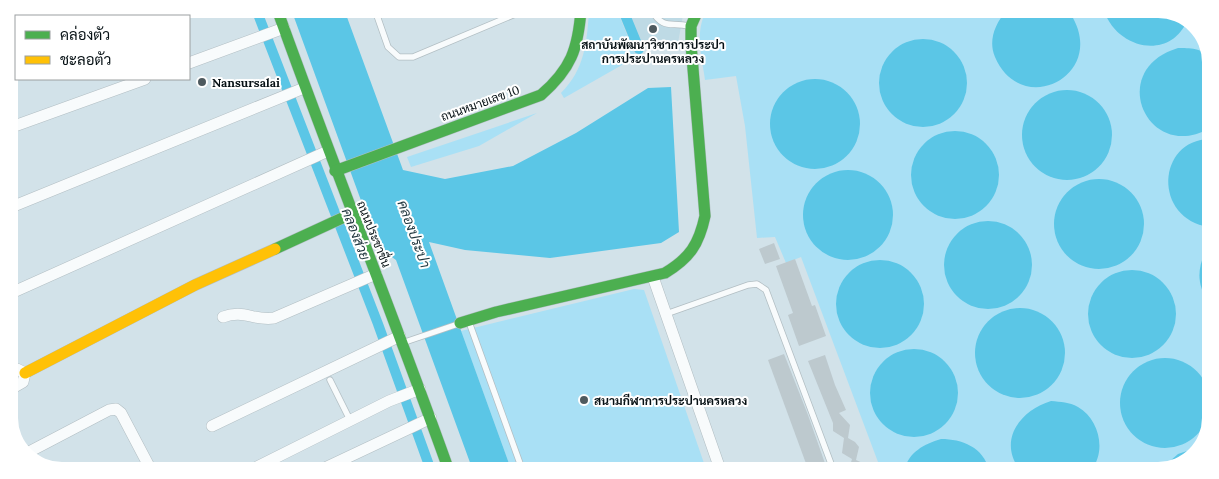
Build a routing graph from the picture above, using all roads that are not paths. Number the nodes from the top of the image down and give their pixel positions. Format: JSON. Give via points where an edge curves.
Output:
{"nodes":[{"id":1,"x":278,"y":18,"type":"edge"},
{"id":2,"x":377,"y":18,"type":"edge"},
{"id":3,"x":506,"y":18,"type":"edge"},
{"id":4,"x":580,"y":18,"type":"edge"},
{"id":5,"x":656,"y":18,"type":"edge"},
{"id":6,"x":694,"y":18,"type":"edge"},
{"id":7,"x":691,"y":26,"type":"junction"},
{"id":8,"x":280,"y":30,"type":"junction"},
{"id":9,"x":190,"y":63,"type":"edge"},
{"id":10,"x":142,"y":80,"type":"edge"},
{"id":11,"x":299,"y":90,"type":"junction"},
{"id":12,"x":18,"y":125,"type":"edge"},
{"id":13,"x":323,"y":153,"type":"junction"},
{"id":14,"x":340,"y":169,"type":"junction"},
{"id":15,"x":18,"y":204,"type":"edge"},
{"id":16,"x":346,"y":216,"type":"junction"},
{"id":17,"x":376,"y":274,"type":"junction"},
{"id":18,"x":653,"y":277,"type":"junction"},
{"id":19,"x":18,"y":290,"type":"edge"},
{"id":20,"x":666,"y":314,"type":"junction"},
{"id":21,"x":223,"y":317,"type":"dead end"},
{"id":22,"x":464,"y":322,"type":"junction"},
{"id":23,"x":398,"y":339,"type":"junction"},
{"id":24,"x":18,"y":369,"type":"edge"},
{"id":25,"x":26,"y":373,"type":"junction"},
{"id":26,"x":330,"y":380,"type":"dead end"},
{"id":27,"x":18,"y":385,"type":"edge"},
{"id":28,"x":420,"y":389,"type":"junction"},
{"id":29,"x":350,"y":420,"type":"junction"},
{"id":30,"x":425,"y":421,"type":"junction"},
{"id":31,"x":212,"y":426,"type":"dead end"},
{"id":32,"x":33,"y":450,"type":"edge"},
{"id":33,"x":147,"y":462,"type":"edge"},
{"id":34,"x":268,"y":462,"type":"edge"},
{"id":35,"x":338,"y":462,"type":"edge"},
{"id":36,"x":445,"y":462,"type":"edge"},
{"id":37,"x":519,"y":462,"type":"edge"},
{"id":38,"x":718,"y":462,"type":"edge"},
{"id":39,"x":830,"y":462,"type":"edge"}],
"edges":[{"from":1,"to":8,"type":"street","name":"ถนนประชาชื่น"},
{"from":2,"to":3,"type":"lane","via":[[388,47],[399,58],[413,57]]},
{"from":4,"to":14,"type":"street","name":"ถนนหมายเลข 10","via":[[574,58],[556,84],[541,95]]},
{"from":5,"to":7,"type":"lane","via":[[667,26]]},
{"from":6,"to":7,"type":"street"},
{"from":7,"to":18,"type":"street","via":[[704,216],[702,236],[696,250],[684,262]]},
{"from":8,"to":9,"type":"street"},
{"from":8,"to":11,"type":"street","name":"ถนนประชาชื่น"},
{"from":10,"to":12,"type":"street"},
{"from":11,"to":13,"type":"street","name":"ถนนประชาชื่น"},
{"from":11,"to":15,"type":"street"},
{"from":13,"to":14,"type":"street","name":"ถนนประชาชื่น"},
{"from":13,"to":19,"type":"street"},
{"from":14,"to":16,"type":"street","name":"ถนนประชาชื่น"},
{"from":16,"to":17,"type":"street","name":"ถนนประชาชื่น"},
{"from":16,"to":25,"type":"street","via":[[195,285]]},
{"from":17,"to":21,"type":"street","via":[[274,318],[264,319],[236,312]]},
{"from":17,"to":23,"type":"street","name":"ถนนประชาชื่น"},
{"from":18,"to":20,"type":"street"},
{"from":18,"to":22,"type":"street"},
{"from":20,"to":38,"type":"street"},
{"from":20,"to":39,"type":"lane","via":[[748,285],[757,284],[766,290]]},
{"from":22,"to":23,"type":"lane","via":[[419,337]]},
{"from":22,"to":37,"type":"lane"},
{"from":23,"to":28,"type":"street","name":"ถนนประชาชื่น"},
{"from":23,"to":31,"type":"street","via":[[374,347]]},
{"from":24,"to":25,"type":"street"},
{"from":25,"to":27,"type":"street","via":[[23,382]]},
{"from":26,"to":29,"type":"lane"},
{"from":28,"to":29,"type":"street"},
{"from":28,"to":30,"type":"street","name":"ถนนประชาชื่น"},
{"from":29,"to":34,"type":"street"},
{"from":30,"to":35,"type":"street"},
{"from":30,"to":36,"type":"street","name":"ถนนประชาชื่น"},
{"from":32,"to":33,"type":"street","via":[[116,409]]}]}
